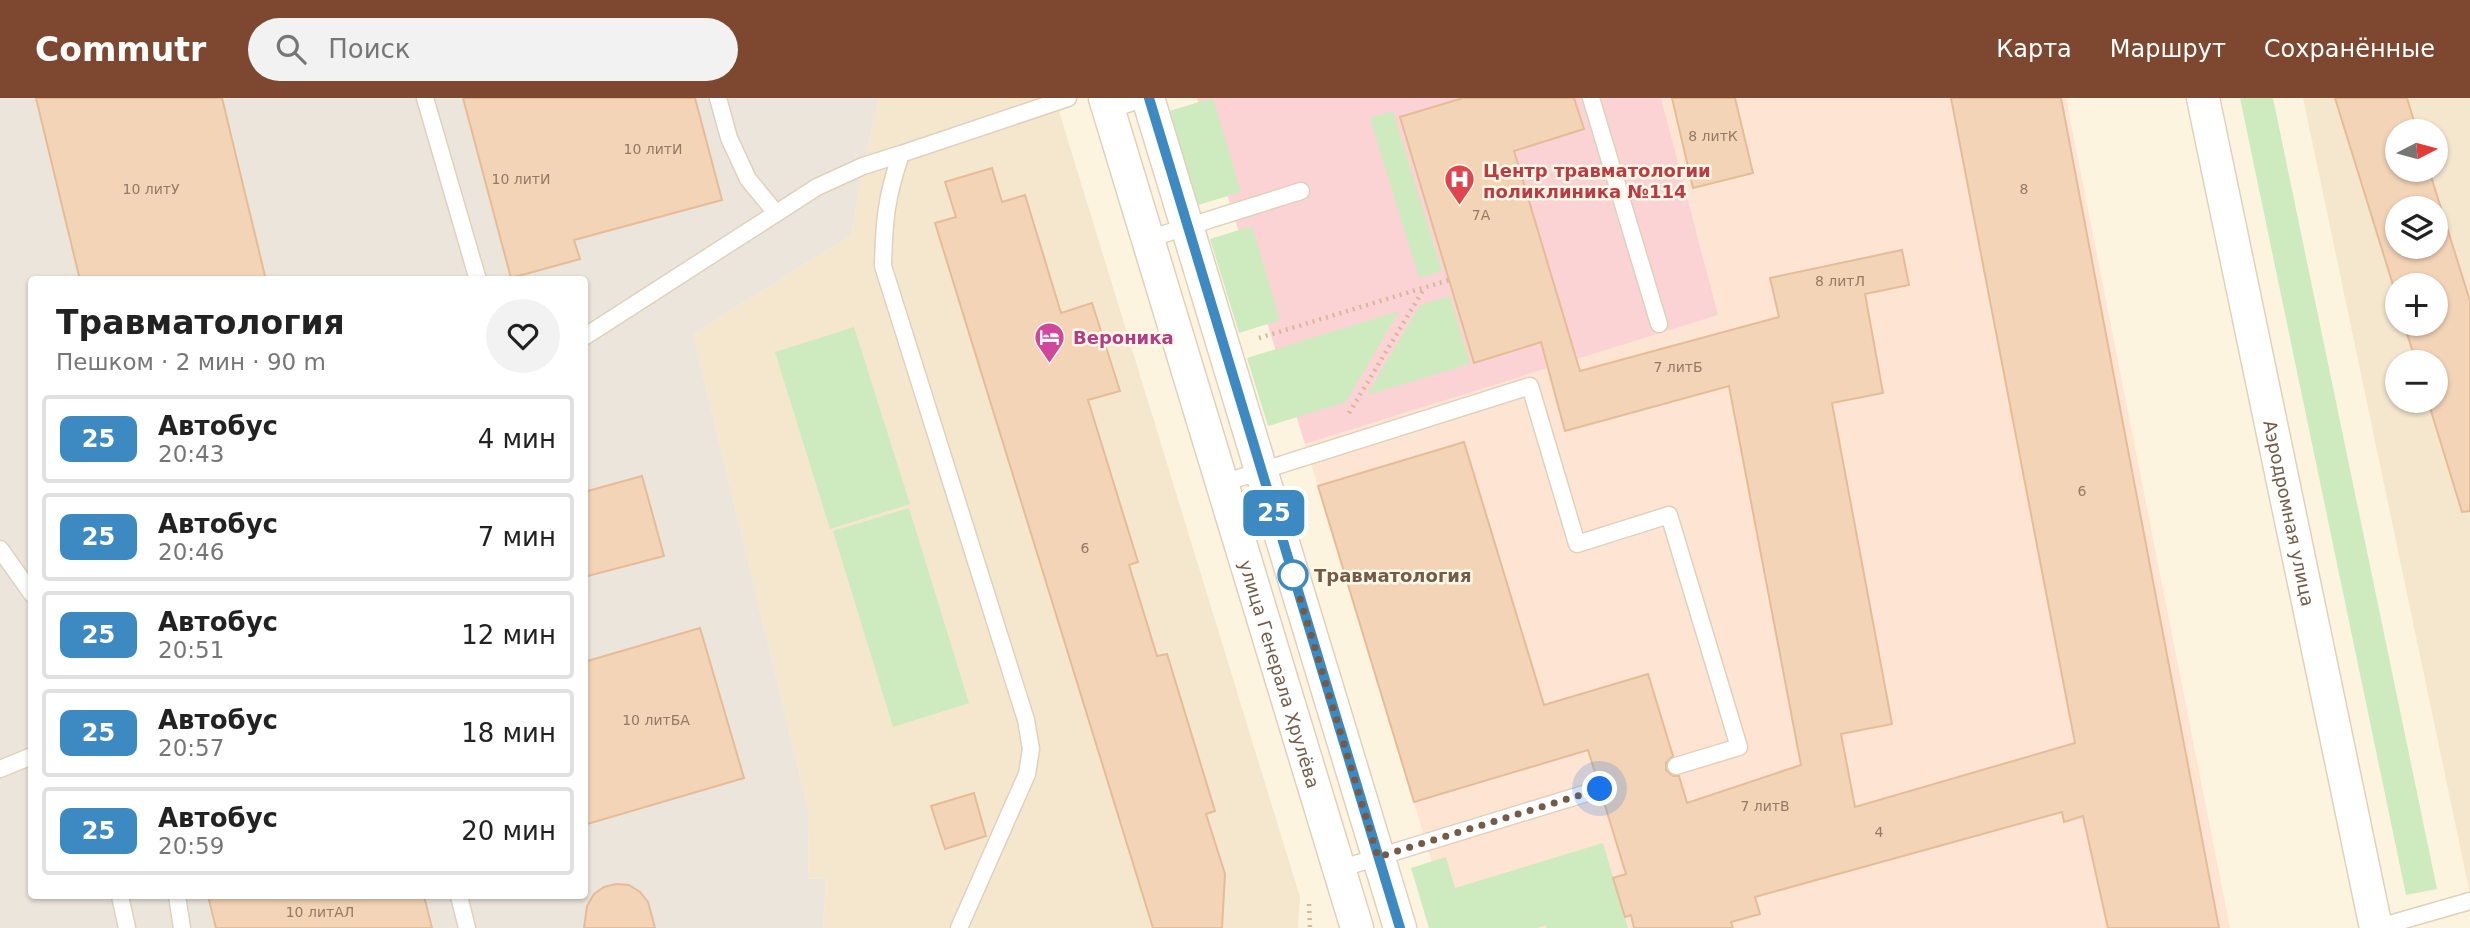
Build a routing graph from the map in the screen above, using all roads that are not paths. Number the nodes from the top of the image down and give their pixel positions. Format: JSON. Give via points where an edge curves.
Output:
{"nodes":[{"id":1,"x":425,"y":98,"type":"edge"},
{"id":2,"x":718,"y":98,"type":"edge"},
{"id":3,"x":1068,"y":98,"type":"edge"},
{"id":4,"x":1147,"y":98,"type":"edge"},
{"id":5,"x":1591,"y":98,"type":"edge"},
{"id":6,"x":2203,"y":98,"type":"edge"},
{"id":7,"x":1107,"y":104,"type":"edge"},
{"id":8,"x":901,"y":154,"type":"junction"},
{"id":9,"x":1301,"y":191,"type":"dead end"},
{"id":10,"x":776,"y":213,"type":"junction"},
{"id":11,"x":1188,"y":227,"type":"junction"},
{"id":12,"x":1148,"y":239,"type":"junction"},
{"id":13,"x":477,"y":276,"type":"edge"},
{"id":14,"x":1659,"y":324,"type":"dead end"},
{"id":15,"x":588,"y":334,"type":"edge"},
{"id":16,"x":1262,"y":472,"type":"junction"},
{"id":17,"x":1223,"y":484,"type":"junction"},
{"id":18,"x":0,"y":549,"type":"edge"},
{"id":19,"x":28,"y":588,"type":"edge"},
{"id":20,"x":28,"y":757,"type":"edge"},
{"id":21,"x":1676,"y":766,"type":"dead end"},
{"id":22,"x":0,"y":769,"type":"edge"},
{"id":23,"x":1600,"y":789,"type":"dead end"},
{"id":24,"x":1378,"y":857,"type":"junction"},
{"id":25,"x":1339,"y":869,"type":"junction"},
{"id":26,"x":121,"y":899,"type":"edge"},
{"id":27,"x":178,"y":899,"type":"edge"},
{"id":28,"x":460,"y":899,"type":"edge"},
{"id":29,"x":2470,"y":901,"type":"edge"},
{"id":30,"x":127,"y":928,"type":"edge"},
{"id":31,"x":183,"y":928,"type":"edge"},
{"id":32,"x":467,"y":928,"type":"edge"},
{"id":33,"x":959,"y":928,"type":"edge"},
{"id":34,"x":1357,"y":928,"type":"edge"},
{"id":35,"x":1400,"y":928,"type":"edge"},
{"id":36,"x":2376,"y":928,"type":"edge"}],
"edges":[{"from":1,"to":13,"type":"lane"},
{"from":2,"to":10,"type":"lane","via":[[729,138],[748,179]]},
{"from":3,"to":8,"type":"lane"},
{"from":4,"to":7,"type":"lane"},
{"from":4,"to":11,"type":"street"},
{"from":5,"to":14,"type":"lane"},
{"from":6,"to":36,"type":"street","name":"Аэродромная улица"},
{"from":7,"to":12,"type":"street","name":"улица Генерала Хрулёва"},
{"from":8,"to":10,"type":"lane","via":[[817,187]]},
{"from":8,"to":33,"type":"lane","via":[[884,219],[883,267],[1026,720],[1031,749],[1027,774]]},
{"from":9,"to":11,"type":"lane"},
{"from":10,"to":15,"type":"lane"},
{"from":11,"to":12,"type":"lane"},
{"from":11,"to":16,"type":"street"},
{"from":12,"to":17,"type":"street","name":"улица Генерала Хрулёва"},
{"from":16,"to":17,"type":"lane"},
{"from":16,"to":21,"type":"lane","via":[[1530,386],[1577,544],[1669,514],[1739,747]]},
{"from":16,"to":24,"type":"street"},
{"from":17,"to":25,"type":"street","name":"улица Генерала Хрулёва"},
{"from":18,"to":19,"type":"lane"},
{"from":20,"to":22,"type":"lane"},
{"from":23,"to":24,"type":"lane"},
{"from":24,"to":25,"type":"lane"},
{"from":24,"to":35,"type":"street"},
{"from":25,"to":34,"type":"street","name":"улица Генерала Хрулёва"},
{"from":26,"to":30,"type":"lane"},
{"from":27,"to":31,"type":"lane"},
{"from":28,"to":32,"type":"lane"},
{"from":29,"to":36,"type":"lane"}]}
